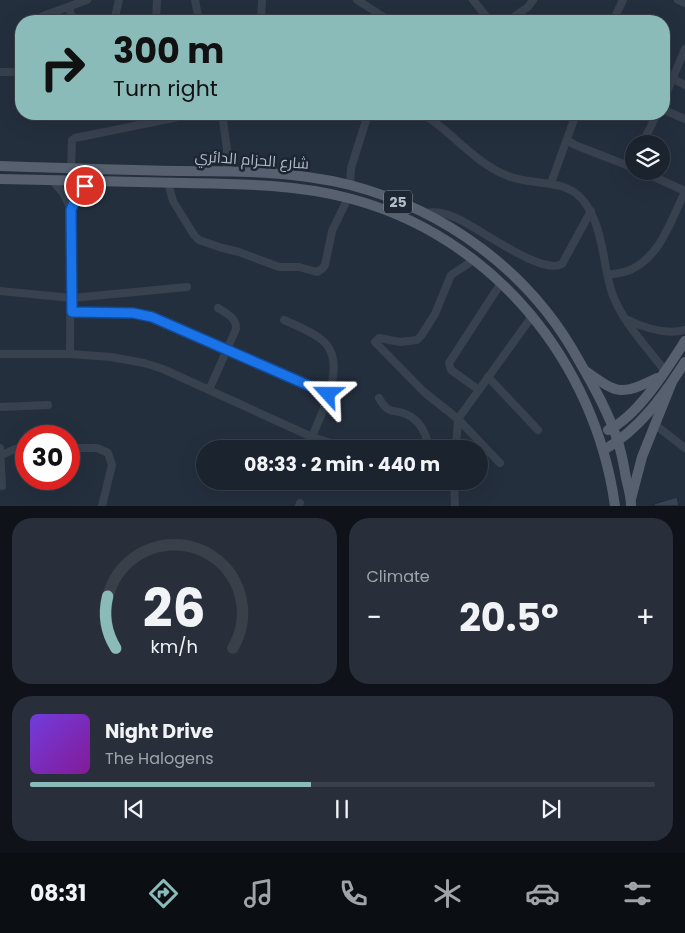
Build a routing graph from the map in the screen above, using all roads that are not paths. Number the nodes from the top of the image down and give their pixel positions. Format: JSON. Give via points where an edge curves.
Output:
{"nodes":[{"id":1,"x":87,"y":0,"type":"edge"},
{"id":2,"x":119,"y":0,"type":"edge"},
{"id":3,"x":157,"y":0,"type":"edge"},
{"id":4,"x":195,"y":0,"type":"edge"},
{"id":5,"x":262,"y":0,"type":"edge"},
{"id":6,"x":357,"y":0,"type":"edge"},
{"id":7,"x":473,"y":0,"type":"edge"},
{"id":8,"x":522,"y":0,"type":"edge"},
{"id":9,"x":533,"y":0,"type":"edge"},
{"id":10,"x":623,"y":0,"type":"edge"},
{"id":11,"x":678,"y":0,"type":"edge"},
{"id":12,"x":685,"y":2,"type":"edge"},
{"id":13,"x":528,"y":7,"type":"junction"},
{"id":14,"x":69,"y":8,"type":"junction"},
{"id":15,"x":46,"y":15,"type":"edge"},
{"id":16,"x":71,"y":15,"type":"edge"},
{"id":17,"x":115,"y":15,"type":"edge"},
{"id":18,"x":156,"y":15,"type":"edge"},
{"id":19,"x":198,"y":15,"type":"edge"},
{"id":20,"x":261,"y":15,"type":"edge"},
{"id":21,"x":381,"y":15,"type":"edge"},
{"id":22,"x":485,"y":15,"type":"edge"},
{"id":23,"x":517,"y":15,"type":"edge"},
{"id":24,"x":616,"y":15,"type":"edge"},
{"id":25,"x":685,"y":49,"type":"edge"},
{"id":26,"x":0,"y":72,"type":"edge"},
{"id":27,"x":15,"y":72,"type":"edge"},
{"id":28,"x":673,"y":79,"type":"junction"},
{"id":29,"x":685,"y":85,"type":"edge"},
{"id":30,"x":670,"y":86,"type":"edge"},
{"id":31,"x":670,"y":113,"type":"edge"},
{"id":32,"x":685,"y":119,"type":"edge"},
{"id":33,"x":164,"y":120,"type":"edge"},
{"id":34,"x":223,"y":120,"type":"edge"},
{"id":35,"x":366,"y":120,"type":"edge"},
{"id":36,"x":434,"y":120,"type":"edge"},
{"id":37,"x":574,"y":120,"type":"edge"},
{"id":38,"x":654,"y":120,"type":"edge"},
{"id":39,"x":646,"y":135,"type":"edge"},
{"id":40,"x":567,"y":140,"type":"junction"},
{"id":41,"x":625,"y":162,"type":"edge"},
{"id":42,"x":0,"y":166,"type":"edge"},
{"id":43,"x":71,"y":168,"type":"junction"},
{"id":44,"x":227,"y":171,"type":"junction"},
{"id":45,"x":0,"y":178,"type":"edge"},
{"id":46,"x":52,"y":180,"type":"junction"},
{"id":47,"x":660,"y":180,"type":"edge"},
{"id":48,"x":92,"y":181,"type":"junction"},
{"id":49,"x":168,"y":183,"type":"junction"},
{"id":50,"x":551,"y":183,"type":"junction"},
{"id":51,"x":350,"y":185,"type":"junction"},
{"id":52,"x":685,"y":192,"type":"edge"},
{"id":53,"x":348,"y":198,"type":"junction"},
{"id":54,"x":71,"y":210,"type":"junction"},
{"id":55,"x":591,"y":211,"type":"junction"},
{"id":56,"x":424,"y":213,"type":"junction"},
{"id":57,"x":474,"y":260,"type":"junction"},
{"id":58,"x":608,"y":275,"type":"junction"},
{"id":59,"x":501,"y":283,"type":"junction"},
{"id":60,"x":187,"y":288,"type":"dead end"},
{"id":61,"x":0,"y":290,"type":"edge"},
{"id":62,"x":72,"y":298,"type":"junction"},
{"id":63,"x":218,"y":308,"type":"dead end"},
{"id":64,"x":72,"y":312,"type":"junction"},
{"id":65,"x":533,"y":316,"type":"junction"},
{"id":66,"x":624,"y":318,"type":"junction"},
{"id":67,"x":284,"y":320,"type":"dead end"},
{"id":68,"x":685,"y":330,"type":"edge"},
{"id":69,"x":685,"y":341,"type":"edge"},
{"id":70,"x":227,"y":349,"type":"junction"},
{"id":71,"x":0,"y":354,"type":"edge"},
{"id":72,"x":70,"y":354,"type":"junction"},
{"id":73,"x":685,"y":362,"type":"edge"},
{"id":74,"x":585,"y":371,"type":"junction"},
{"id":75,"x":663,"y":374,"type":"junction"},
{"id":76,"x":488,"y":377,"type":"junction"},
{"id":77,"x":672,"y":382,"type":"junction"},
{"id":78,"x":209,"y":390,"type":"junction"},
{"id":79,"x":479,"y":390,"type":"junction"},
{"id":80,"x":328,"y":394,"type":"junction"},
{"id":81,"x":378,"y":398,"type":"dead end"},
{"id":82,"x":48,"y":405,"type":"dead end"},
{"id":83,"x":0,"y":407,"type":"edge"},
{"id":84,"x":458,"y":419,"type":"junction"},
{"id":85,"x":654,"y":424,"type":"junction"},
{"id":86,"x":612,"y":428,"type":"junction"},
{"id":87,"x":538,"y":430,"type":"dead end"},
{"id":88,"x":599,"y":435,"type":"junction"},
{"id":89,"x":312,"y":437,"type":"junction"},
{"id":90,"x":322,"y":440,"type":"edge"},
{"id":91,"x":427,"y":440,"type":"edge"},
{"id":92,"x":457,"y":440,"type":"edge"},
{"id":93,"x":618,"y":442,"type":"junction"},
{"id":94,"x":0,"y":448,"type":"edge"},
{"id":95,"x":80,"y":448,"type":"edge"},
{"id":96,"x":685,"y":448,"type":"edge"},
{"id":97,"x":15,"y":449,"type":"edge"},
{"id":98,"x":604,"y":450,"type":"junction"},
{"id":99,"x":0,"y":456,"type":"edge"},
{"id":100,"x":500,"y":463,"type":"dead end"},
{"id":101,"x":2,"y":486,"type":"dead end"},
{"id":102,"x":454,"y":490,"type":"edge"},
{"id":103,"x":631,"y":504,"type":"edge"},
{"id":104,"x":102,"y":506,"type":"edge"},
{"id":105,"x":455,"y":506,"type":"edge"},
{"id":106,"x":615,"y":506,"type":"edge"}],
"edges":[{"from":1,"to":14,"type":"street"},
{"from":2,"to":17,"type":"street"},
{"from":3,"to":18,"type":"street"},
{"from":4,"to":19,"type":"street"},
{"from":5,"to":20,"type":"street"},
{"from":6,"to":21,"type":"street"},
{"from":7,"to":22,"type":"street"},
{"from":8,"to":13,"type":"street"},
{"from":9,"to":13,"type":"street"},
{"from":10,"to":24,"type":"street"},
{"from":11,"to":12,"type":"street"},
{"from":13,"to":23,"type":"street"},
{"from":14,"to":15,"type":"street"},
{"from":14,"to":16,"type":"street"},
{"from":25,"to":28,"type":"street"},
{"from":26,"to":27,"type":"street"},
{"from":28,"to":29,"type":"street"},
{"from":28,"to":30,"type":"street"},
{"from":31,"to":32,"type":"street"},
{"from":33,"to":43,"type":"street","via":[[73,139]]},
{"from":34,"to":44,"type":"street"},
{"from":35,"to":51,"type":"street","via":[[351,168]]},
{"from":36,"to":50,"type":"street","via":[[499,173],[519,181]]},
{"from":37,"to":40,"type":"street"},
{"from":38,"to":39,"type":"street"},
{"from":40,"to":41,"type":"street"},
{"from":40,"to":50,"type":"street"},
{"from":42,"to":43,"type":"main road","name":"شارع الحزام الدائري","number":"25"},
{"from":43,"to":44,"type":"main road","name":"شارع الحزام الدائري","number":"25"},
{"from":44,"to":51,"type":"main road","name":"شارع الحزام الدائري","number":"25","via":[[284,174]]},
{"from":45,"to":46,"type":"main road","name":"شارع الحزام الدائري","number":"25"},
{"from":46,"to":48,"type":"main road","name":"شارع الحزام الدائري","number":"25"},
{"from":46,"to":54,"type":"street"},
{"from":47,"to":52,"type":"street"},
{"from":48,"to":49,"type":"main road","name":"شارع الحزام الدائري","number":"25"},
{"from":48,"to":54,"type":"street","via":[[79,191]]},
{"from":49,"to":53,"type":"main road","name":"شارع الحزام الدائري","number":"25","via":[[271,186]]},
{"from":49,"to":53,"type":"street","via":[[173,201],[199,240],[279,266],[317,272],[324,265],[332,231]]},
{"from":50,"to":55,"type":"street","via":[[573,192]]},
{"from":51,"to":56,"type":"main road","name":"شارع الحزام الدائري","number":"25"},
{"from":52,"to":58,"type":"street","via":[[656,250],[630,270]]},
{"from":53,"to":57,"type":"main road","name":"شارع الحزام الدائري","number":"25","via":[[385,210],[426,229]]},
{"from":54,"to":62,"type":"street"},
{"from":55,"to":56,"type":"street","via":[[562,264],[557,266],[548,266],[502,245],[456,217],[434,211]]},
{"from":55,"to":58,"type":"street"},
{"from":56,"to":74,"type":"main road","name":"شارع الحزام الدائري","number":"25","via":[[458,231],[518,279],[556,322]]},
{"from":57,"to":59,"type":"main road","name":"شارع الحزام الدائري","number":"25"},
{"from":57,"to":84,"type":"street","via":[[451,275],[435,314],[417,340],[400,342],[379,338],[375,342],[424,392]]},
{"from":58,"to":66,"type":"street"},
{"from":59,"to":65,"type":"main road","name":"شارع الحزام الدائري","number":"25"},
{"from":59,"to":79,"type":"street","via":[[449,363],[451,370]]},
{"from":60,"to":62,"type":"street"},
{"from":61,"to":62,"type":"street"},
{"from":62,"to":64,"type":"street"},
{"from":63,"to":70,"type":"street","via":[[236,324]]},
{"from":64,"to":70,"type":"street","via":[[142,314]]},
{"from":64,"to":72,"type":"street"},
{"from":65,"to":76,"type":"street"},
{"from":65,"to":88,"type":"main road","name":"شارع الحزام الدائري","number":"25","via":[[566,363],[585,398]]},
{"from":66,"to":68,"type":"street","via":[[650,330]]},
{"from":66,"to":75,"type":"street"},
{"from":67,"to":80,"type":"street","via":[[316,336],[328,347],[334,369]]},
{"from":69,"to":75,"type":"main road"},
{"from":70,"to":78,"type":"street"},
{"from":70,"to":80,"type":"street"},
{"from":71,"to":72,"type":"street"},
{"from":72,"to":78,"type":"street","via":[[111,356],[144,363]]},
{"from":73,"to":77,"type":"main road"},
{"from":74,"to":75,"type":"main road","via":[[609,388],[622,390],[640,386]]},
{"from":74,"to":86,"type":"main road","name":"شارع الحزام الدائري","number":"25"},
{"from":75,"to":86,"type":"main road","via":[[632,413]]},
{"from":76,"to":79,"type":"street"},
{"from":76,"to":87,"type":"street"},
{"from":77,"to":85,"type":"main road"},
{"from":77,"to":93,"type":"main road","via":[[644,419]]},
{"from":78,"to":89,"type":"street"},
{"from":79,"to":84,"type":"street"},
{"from":80,"to":89,"type":"street"},
{"from":81,"to":91,"type":"street","via":[[384,407],[408,415],[420,425]]},
{"from":82,"to":83,"type":"street"},
{"from":84,"to":92,"type":"street"},
{"from":84,"to":100,"type":"street"},
{"from":85,"to":96,"type":"street"},
{"from":85,"to":103,"type":"main road"},
{"from":86,"to":88,"type":"main road"},
{"from":86,"to":93,"type":"main road","name":"شارع الحزام الدائري","number":"25"},
{"from":88,"to":98,"type":"main road","name":"شارع الحزام الدائري","number":"25"},
{"from":89,"to":90,"type":"street"},
{"from":93,"to":98,"type":"main road"},
{"from":93,"to":103,"type":"main road","name":"شارع الحزام الدائري","number":"25"},
{"from":94,"to":99,"type":"street"},
{"from":95,"to":104,"type":"street","via":[[108,452],[112,465]]},
{"from":97,"to":99,"type":"street"},
{"from":98,"to":106,"type":"main road","name":"شارع الحزام الدائري","number":"25"},
{"from":99,"to":101,"type":"street"},
{"from":102,"to":105,"type":"street"}]}
